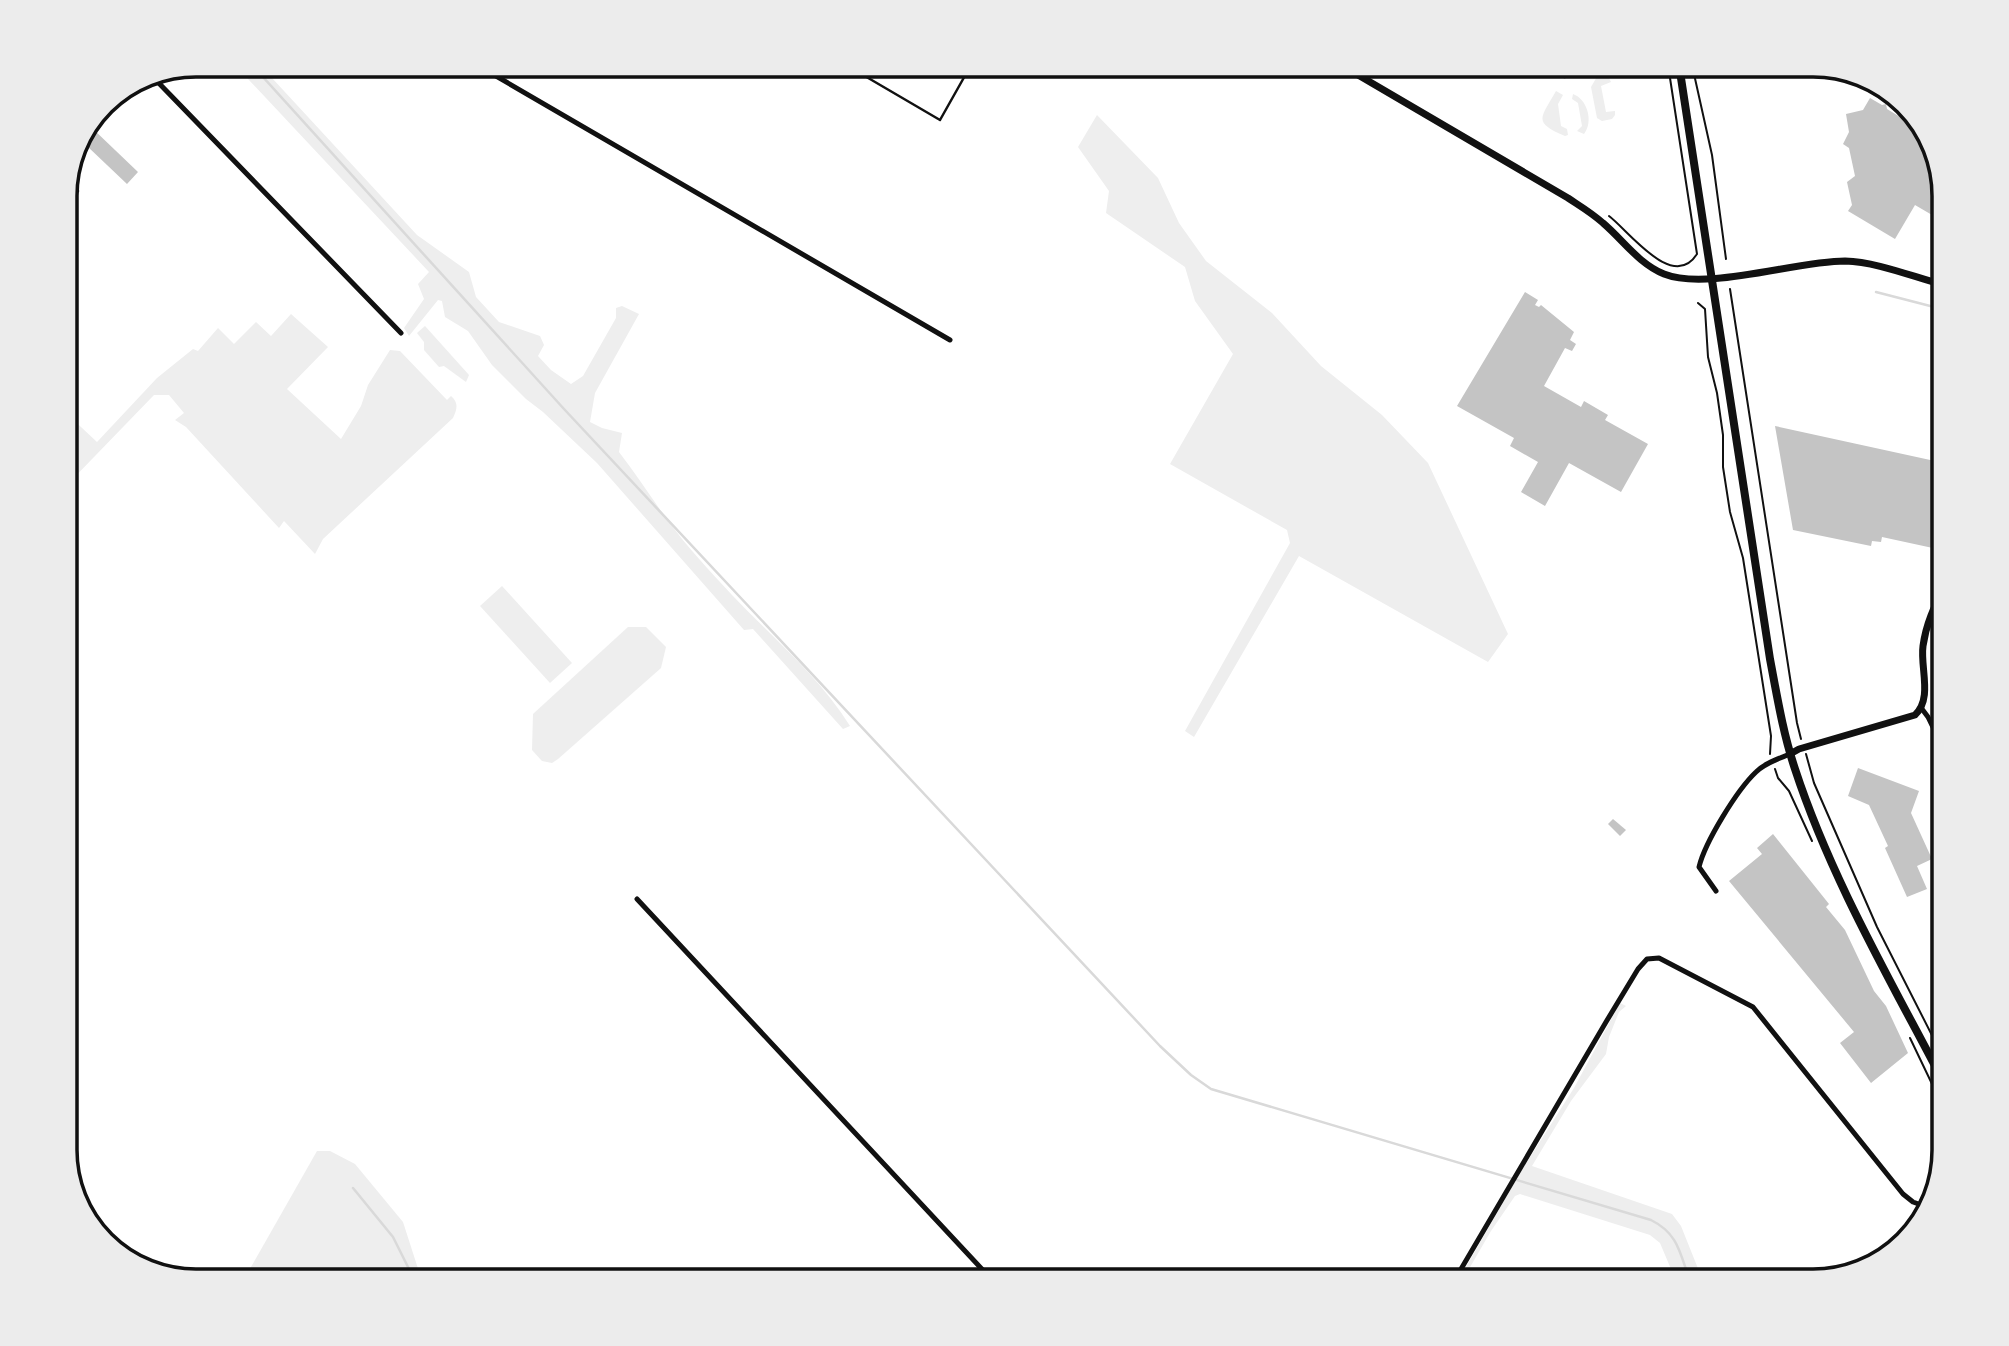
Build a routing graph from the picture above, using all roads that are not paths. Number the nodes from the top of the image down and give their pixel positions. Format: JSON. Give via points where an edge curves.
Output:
{"nodes":[{"id":1,"x":498,"y":77,"type":"edge"},
{"id":2,"x":867,"y":77,"type":"edge"},
{"id":3,"x":964,"y":77,"type":"edge"},
{"id":4,"x":1362,"y":77,"type":"edge"},
{"id":5,"x":1680,"y":77,"type":"edge"},
{"id":6,"x":159,"y":83,"type":"edge"},
{"id":7,"x":1712,"y":278,"type":"junction"},
{"id":8,"x":1932,"y":282,"type":"edge"},
{"id":9,"x":401,"y":332,"type":"dead end"},
{"id":10,"x":950,"y":340,"type":"dead end"},
{"id":11,"x":1932,"y":614,"type":"edge"},
{"id":12,"x":1922,"y":709,"type":"junction"},
{"id":13,"x":1932,"y":725,"type":"edge"},
{"id":14,"x":1790,"y":754,"type":"junction"},
{"id":15,"x":1716,"y":891,"type":"dead end"},
{"id":16,"x":636,"y":899,"type":"dead end"},
{"id":17,"x":1932,"y":1060,"type":"edge"},
{"id":18,"x":1919,"y":1204,"type":"edge"},
{"id":19,"x":982,"y":1269,"type":"edge"},
{"id":20,"x":1461,"y":1269,"type":"edge"}],
"edges":[{"from":1,"to":10,"type":"street"},
{"from":2,"to":3,"type":"lane","via":[[940,120]]},
{"from":4,"to":7,"type":"street","via":[[1589,212],[1653,269],[1676,278]]},
{"from":5,"to":7,"type":"main road"},
{"from":6,"to":9,"type":"street"},
{"from":7,"to":8,"type":"street","via":[[1848,261]]},
{"from":7,"to":14,"type":"main road","via":[[1770,659]]},
{"from":11,"to":12,"type":"street","via":[[1922,666]]},
{"from":12,"to":13,"type":"street"},
{"from":12,"to":14,"type":"street"},
{"from":14,"to":15,"type":"street","via":[[1758,770],[1747,782],[1702,855],[1699,867]]},
{"from":14,"to":17,"type":"main road","via":[[1839,878]]},
{"from":16,"to":19,"type":"street"},
{"from":18,"to":20,"type":"street","via":[[1903,1194],[1753,1007],[1659,957],[1647,959],[1638,969]]}]}
